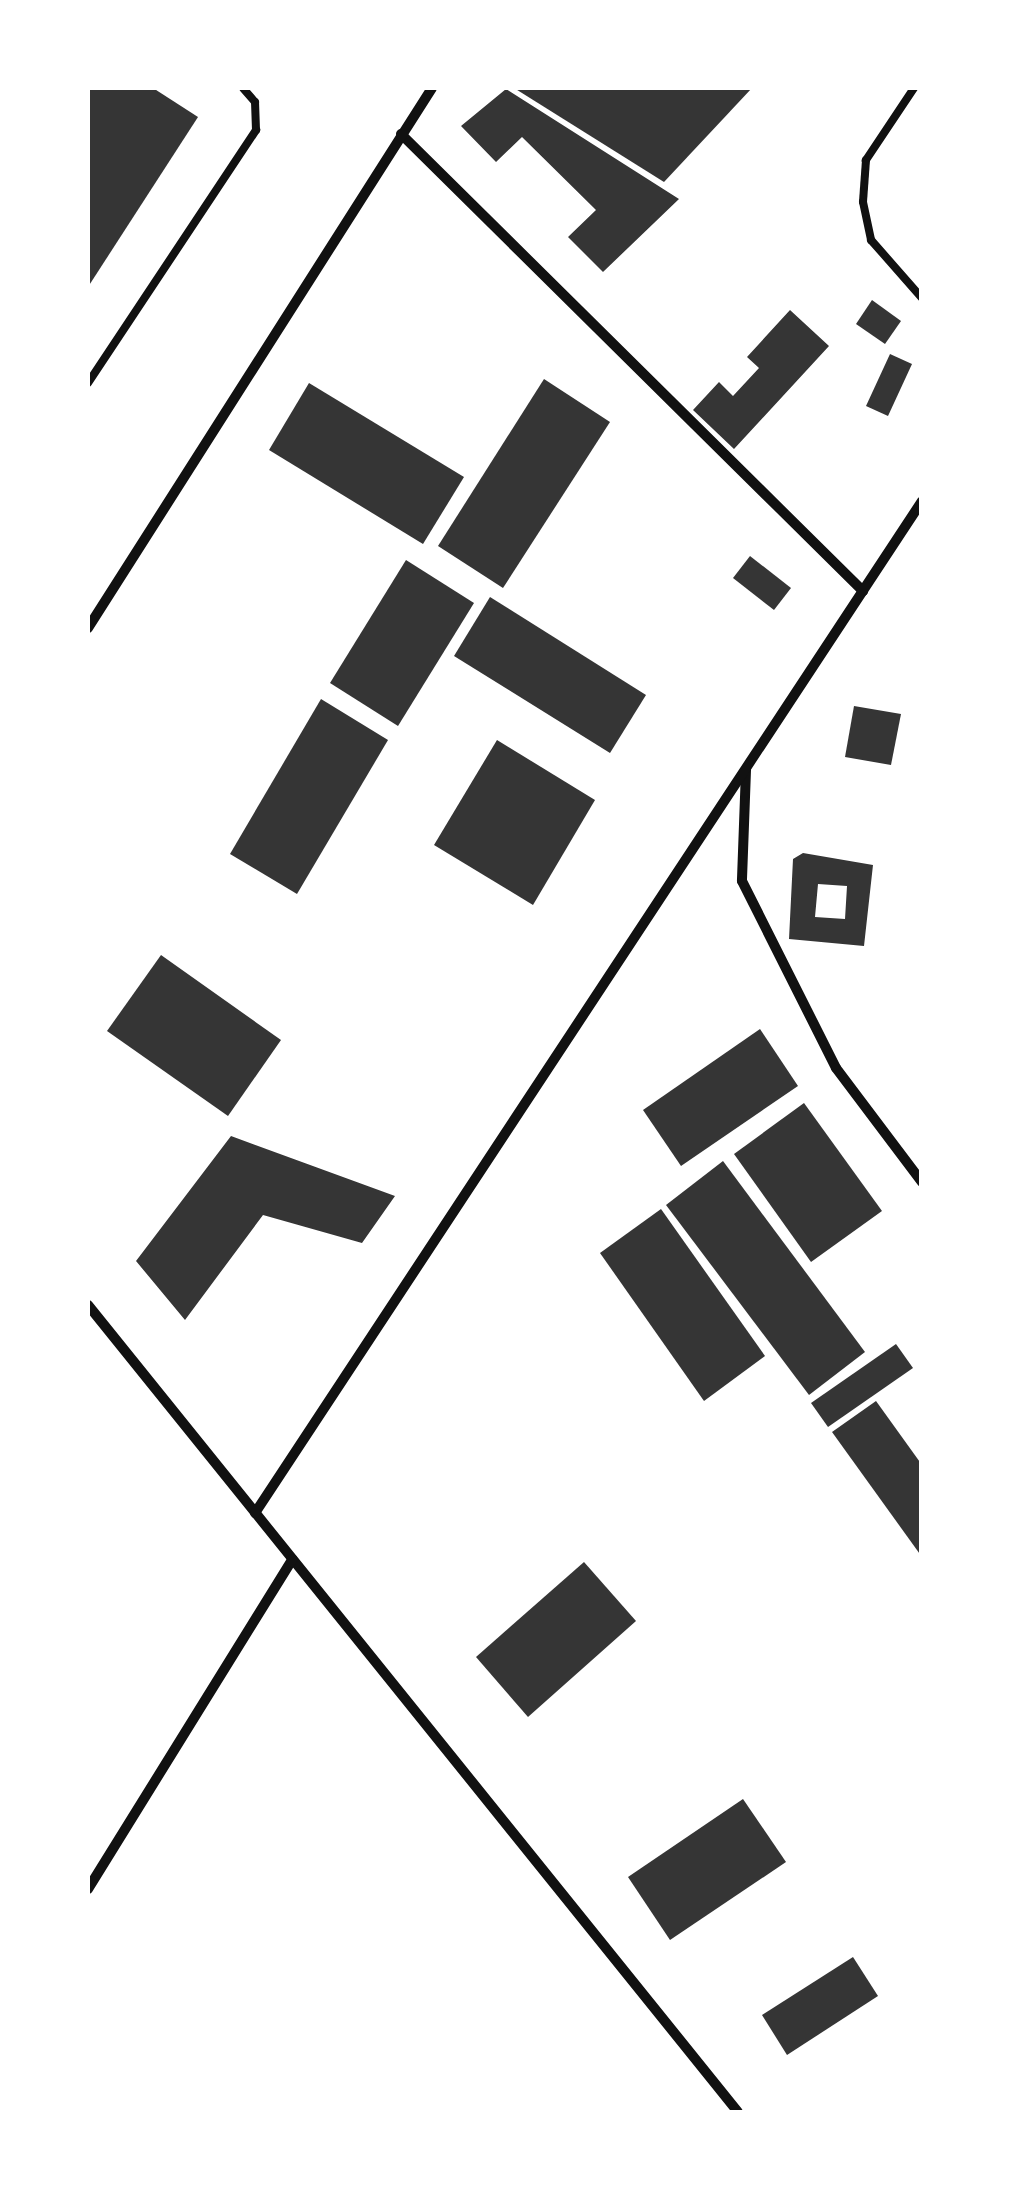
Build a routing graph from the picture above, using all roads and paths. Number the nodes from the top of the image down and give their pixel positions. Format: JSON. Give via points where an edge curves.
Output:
{"nodes":[{"id":1,"x":243,"y":88,"type":"edge"},
{"id":2,"x":432,"y":88,"type":"edge"},
{"id":3,"x":914,"y":88,"type":"edge"},
{"id":4,"x":401,"y":134,"type":"junction"},
{"id":5,"x":922,"y":298,"type":"edge"},
{"id":6,"x":88,"y":383,"type":"edge"},
{"id":7,"x":922,"y":501,"type":"edge"},
{"id":8,"x":863,"y":591,"type":"junction"},
{"id":9,"x":88,"y":628,"type":"edge"},
{"id":10,"x":746,"y":769,"type":"junction"},
{"id":11,"x":922,"y":1182,"type":"edge"},
{"id":12,"x":88,"y":1305,"type":"edge"},
{"id":13,"x":255,"y":1513,"type":"junction"},
{"id":14,"x":292,"y":1560,"type":"junction"},
{"id":15,"x":88,"y":1889,"type":"edge"},
{"id":16,"x":738,"y":2112,"type":"edge"}],
"edges":[{"from":1,"to":6,"type":"lane","via":[[255,102],[256,130]]},
{"from":2,"to":4,"type":"street"},
{"from":3,"to":5,"type":"lane","via":[[866,160],[863,202],[871,240]]},
{"from":4,"to":8,"type":"street"},
{"from":4,"to":9,"type":"street"},
{"from":7,"to":8,"type":"street"},
{"from":8,"to":10,"type":"street"},
{"from":10,"to":11,"type":"street","via":[[742,880],[836,1068]]},
{"from":10,"to":13,"type":"street"},
{"from":12,"to":13,"type":"street"},
{"from":13,"to":14,"type":"street"},
{"from":14,"to":15,"type":"street"},
{"from":14,"to":16,"type":"street"}]}
